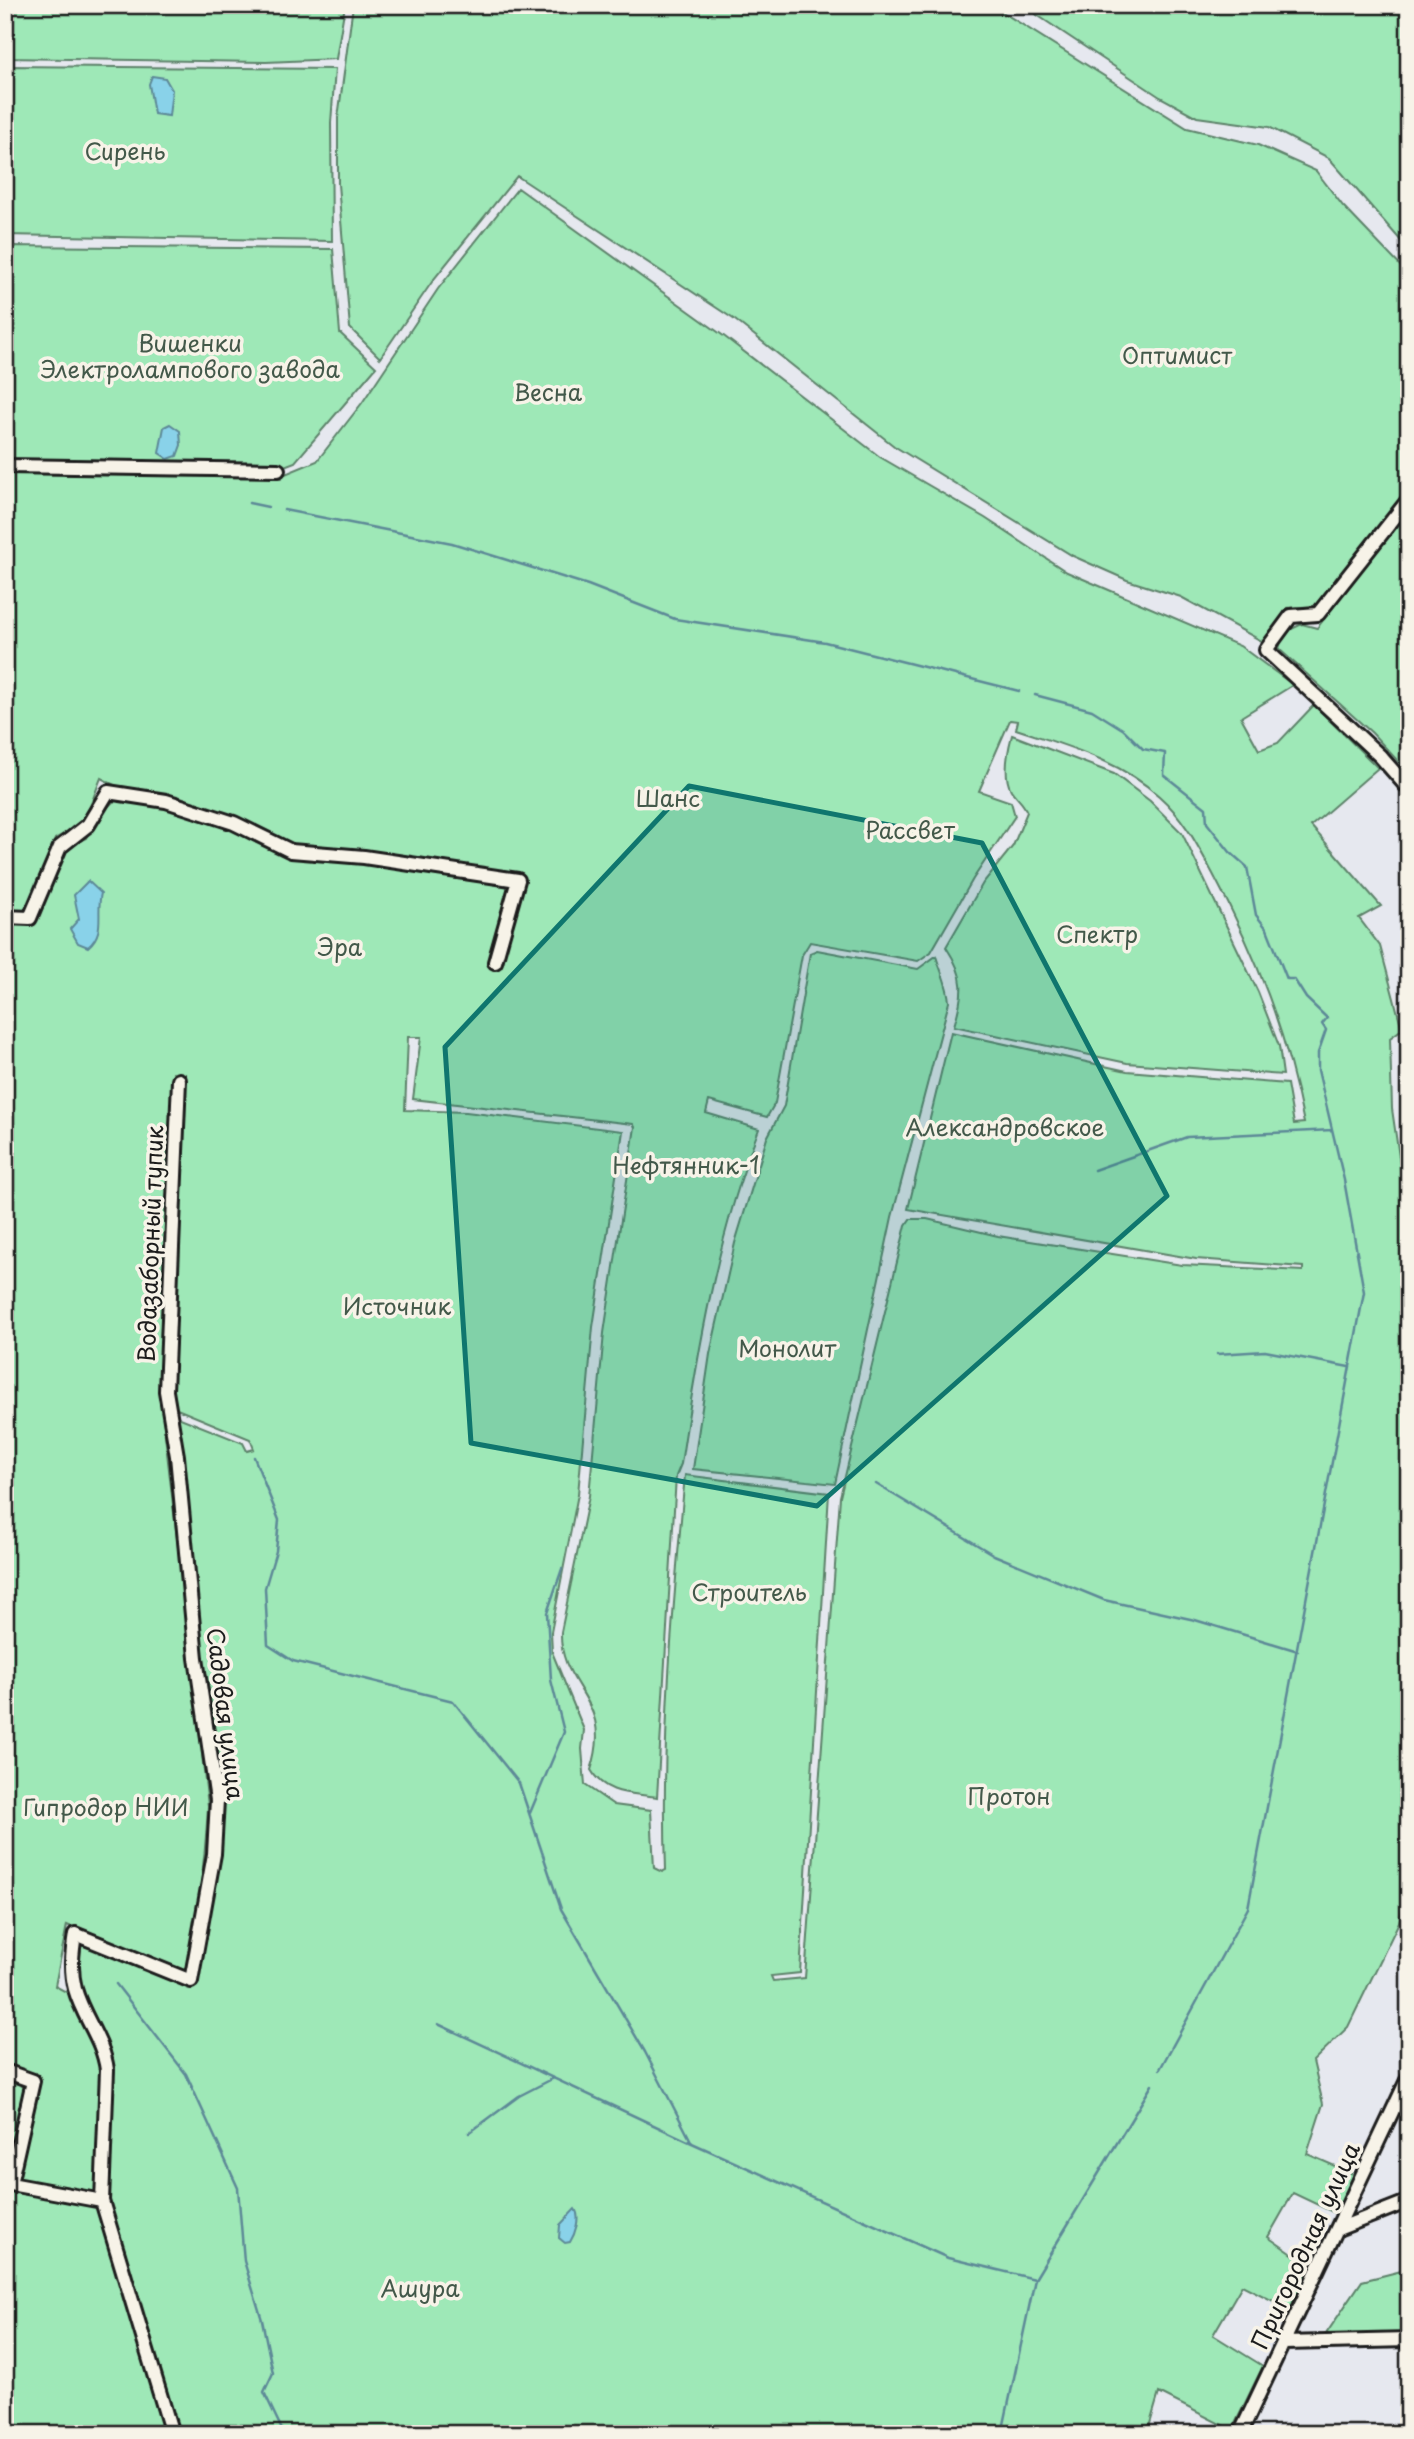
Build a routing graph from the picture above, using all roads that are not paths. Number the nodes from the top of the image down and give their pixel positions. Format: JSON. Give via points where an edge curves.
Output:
{"nodes":[{"id":1,"x":5,"y":466,"type":"edge"},
{"id":2,"x":278,"y":470,"type":"dead end"},
{"id":3,"x":1409,"y":499,"type":"edge"},
{"id":4,"x":1409,"y":789,"type":"edge"},
{"id":5,"x":5,"y":917,"type":"edge"},
{"id":6,"x":495,"y":962,"type":"dead end"},
{"id":7,"x":179,"y":1080,"type":"dead end"},
{"id":8,"x":169,"y":1410,"type":"joint"},
{"id":9,"x":5,"y":2071,"type":"edge"},
{"id":10,"x":1409,"y":2076,"type":"edge"},
{"id":11,"x":8,"y":2184,"type":"edge"},
{"id":12,"x":102,"y":2201,"type":"junction"},
{"id":13,"x":1409,"y":2201,"type":"edge"},
{"id":14,"x":1338,"y":2228,"type":"junction"},
{"id":15,"x":1409,"y":2340,"type":"edge"},
{"id":16,"x":1283,"y":2343,"type":"junction"},
{"id":17,"x":172,"y":2434,"type":"edge"},
{"id":18,"x":1240,"y":2434,"type":"edge"}],
"edges":[{"from":1,"to":2,"type":"street"},
{"from":3,"to":4,"type":"street","via":[[1318,614],[1292,616],[1266,650]]},
{"from":5,"to":6,"type":"street","via":[[30,918],[60,847],[88,825],[108,793],[178,804],[234,823],[291,851],[518,880]]},
{"from":7,"to":8,"type":"street","name":"Водазаборный тупик","via":[[166,1349]]},
{"from":8,"to":12,"type":"street","name":"Садовая улица","via":[[195,1658],[217,1800],[214,1854],[191,1981],[75,1934],[71,1965],[75,1990],[105,2050]]},
{"from":9,"to":11,"type":"street","via":[[33,2081]]},
{"from":10,"to":14,"type":"street","name":"Пригородная улица"},
{"from":11,"to":12,"type":"street"},
{"from":12,"to":17,"type":"street"},
{"from":13,"to":14,"type":"street"},
{"from":14,"to":16,"type":"street","name":"Пригородная улица"},
{"from":15,"to":16,"type":"street"},
{"from":16,"to":18,"type":"street","name":"Пригородная улица"}]}
